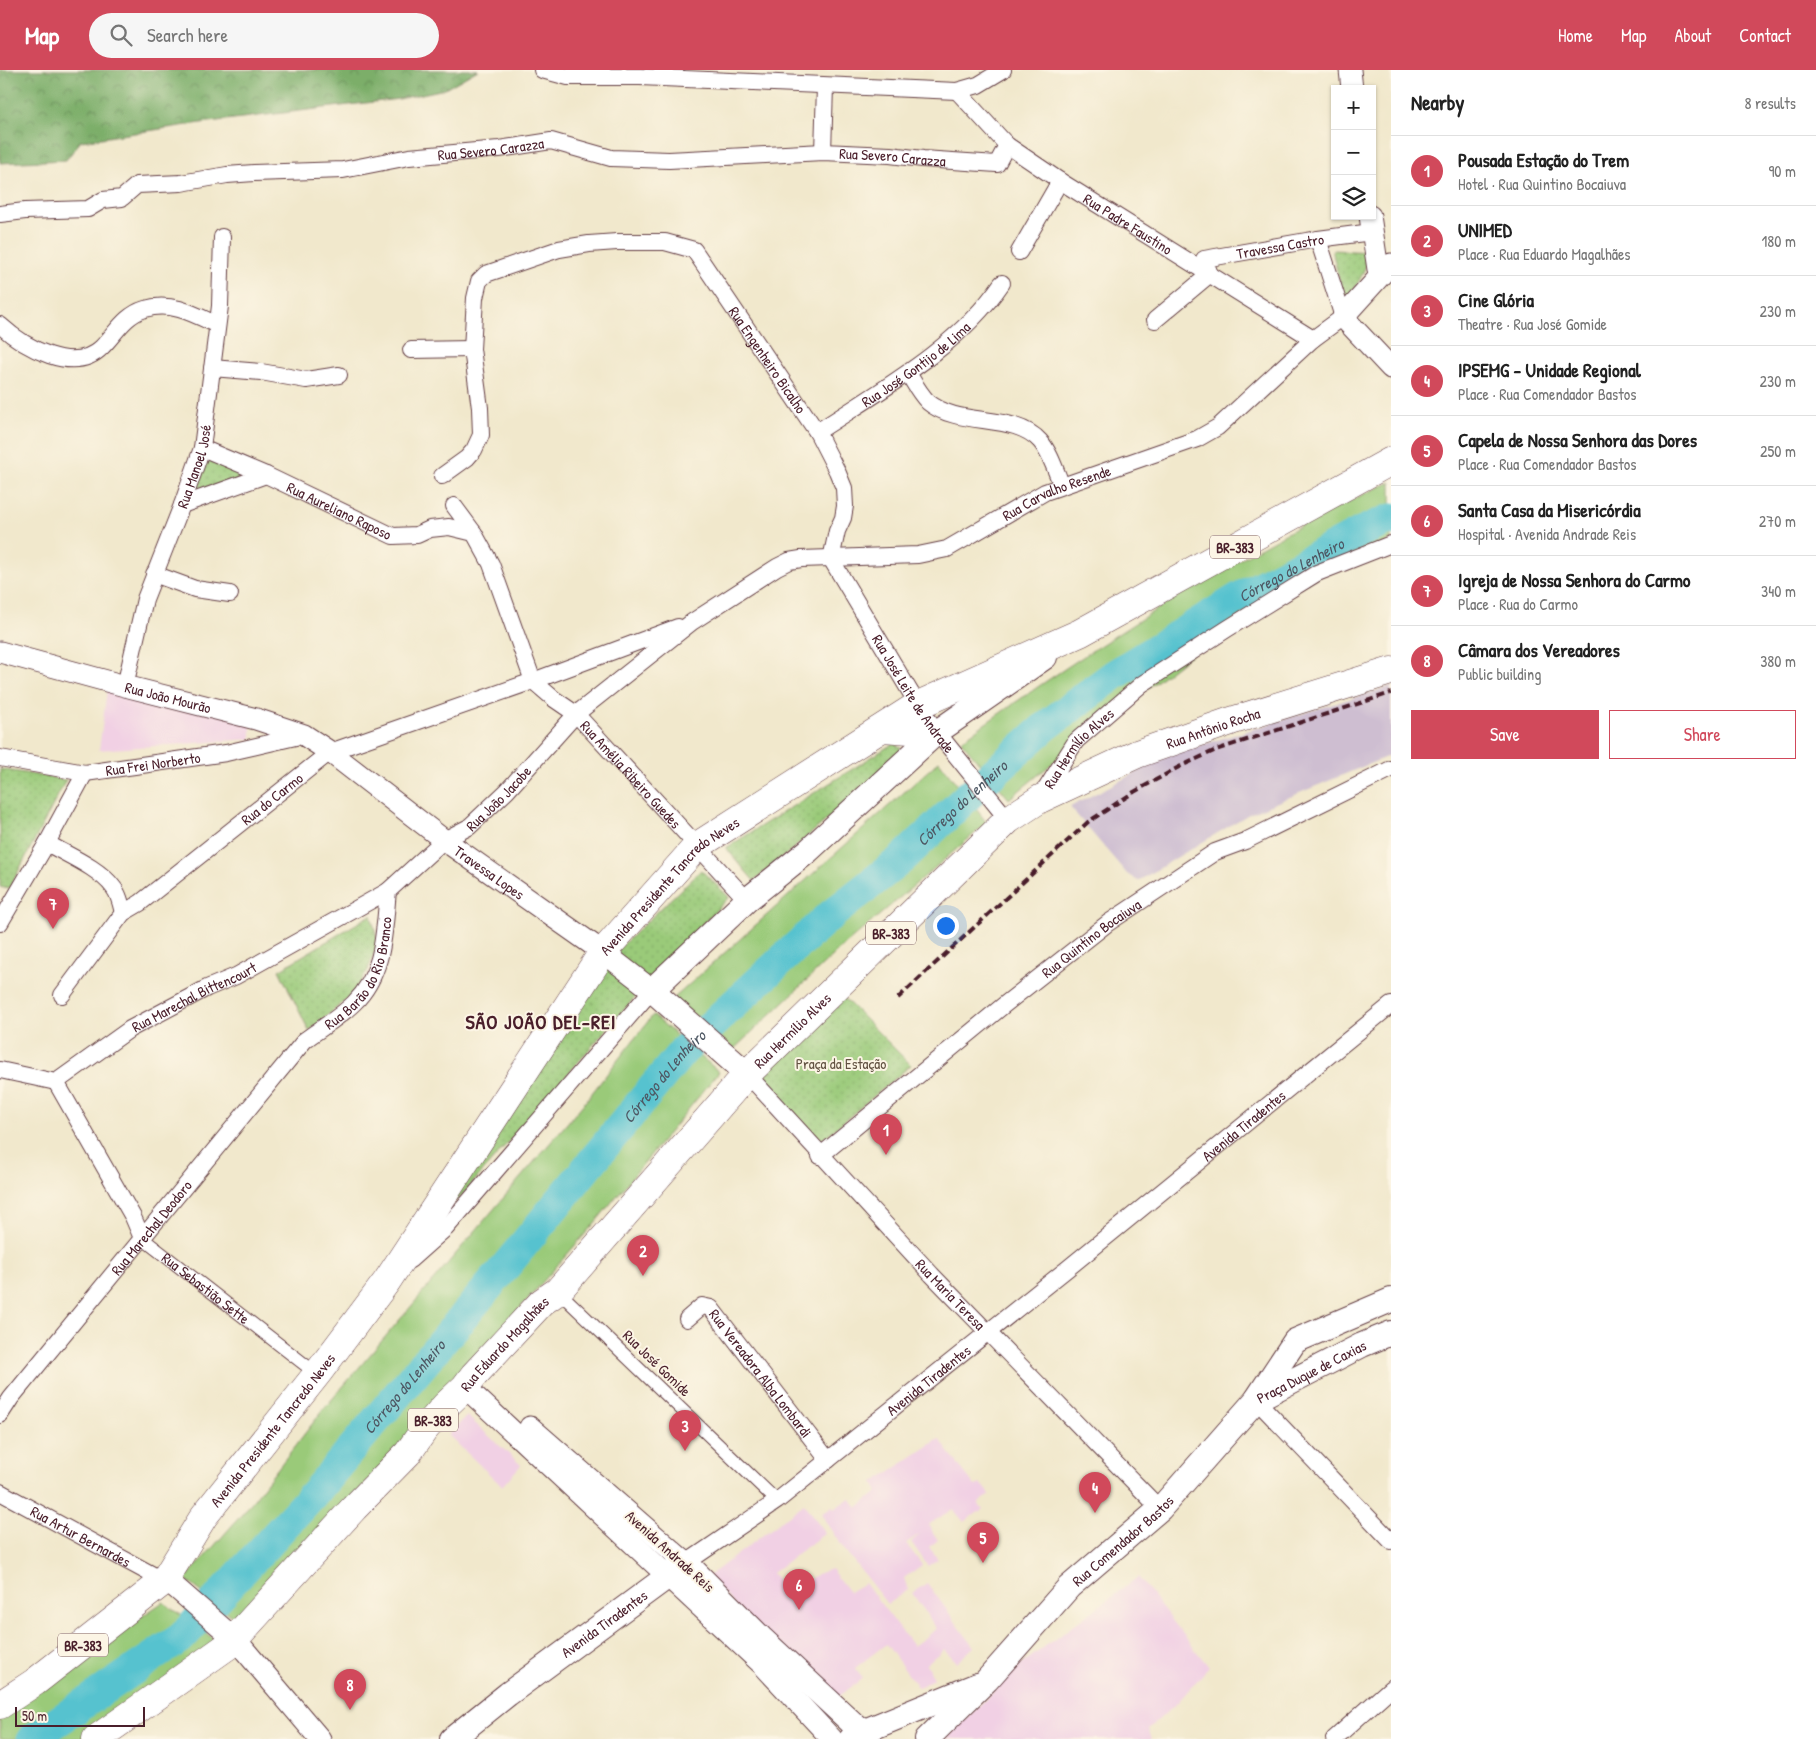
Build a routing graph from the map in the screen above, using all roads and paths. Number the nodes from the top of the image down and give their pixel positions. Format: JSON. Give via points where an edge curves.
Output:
{"nodes":[{"id":1,"x":542,"y":70,"type":"edge"},
{"id":2,"x":1003,"y":70,"type":"edge"},
{"id":3,"x":1350,"y":70,"type":"edge"},
{"id":4,"x":1352,"y":85,"type":"edge"},
{"id":5,"x":825,"y":86,"type":"junction"},
{"id":6,"x":957,"y":91,"type":"junction"},
{"id":7,"x":1007,"y":145,"type":"junction"},
{"id":8,"x":823,"y":152,"type":"junction"},
{"id":9,"x":1060,"y":181,"type":"junction"},
{"id":10,"x":0,"y":214,"type":"edge"},
{"id":11,"x":1371,"y":224,"type":"edge"},
{"id":12,"x":222,"y":238,"type":"dead end"},
{"id":13,"x":1318,"y":239,"type":"junction"},
{"id":14,"x":1019,"y":252,"type":"dead end"},
{"id":15,"x":1385,"y":270,"type":"edge"},
{"id":16,"x":1210,"y":274,"type":"junction"},
{"id":17,"x":1002,"y":283,"type":"dead end"},
{"id":18,"x":1343,"y":317,"type":"junction"},
{"id":19,"x":1155,"y":320,"type":"dead end"},
{"id":20,"x":217,"y":325,"type":"junction"},
{"id":21,"x":3,"y":334,"type":"edge"},
{"id":22,"x":1313,"y":339,"type":"junction"},
{"id":23,"x":472,"y":349,"type":"junction"},
{"id":24,"x":411,"y":350,"type":"dead end"},
{"id":25,"x":212,"y":368,"type":"junction"},
{"id":26,"x":1391,"y":368,"type":"edge"},
{"id":27,"x":908,"y":373,"type":"junction"},
{"id":28,"x":339,"y":375,"type":"dead end"},
{"id":29,"x":817,"y":432,"type":"junction"},
{"id":30,"x":202,"y":448,"type":"junction"},
{"id":31,"x":1391,"y":461,"type":"edge"},
{"id":32,"x":266,"y":476,"type":"junction"},
{"id":33,"x":442,"y":476,"type":"dead end"},
{"id":34,"x":1062,"y":486,"type":"junction"},
{"id":35,"x":182,"y":506,"type":"junction"},
{"id":36,"x":454,"y":506,"type":"dead end"},
{"id":37,"x":474,"y":533,"type":"junction"},
{"id":38,"x":1391,"y":544,"type":"edge"},
{"id":39,"x":831,"y":559,"type":"junction"},
{"id":40,"x":154,"y":574,"type":"junction"},
{"id":41,"x":230,"y":594,"type":"dead end"},
{"id":42,"x":692,"y":622,"type":"junction"},
{"id":43,"x":1080,"y":633,"type":"junction"},
{"id":44,"x":0,"y":652,"type":"edge"},
{"id":45,"x":1391,"y":670,"type":"edge"},
{"id":46,"x":534,"y":681,"type":"junction"},
{"id":47,"x":125,"y":686,"type":"junction"},
{"id":48,"x":918,"y":704,"type":"junction"},
{"id":49,"x":576,"y":714,"type":"junction"},
{"id":50,"x":883,"y":728,"type":"junction"},
{"id":51,"x":304,"y":735,"type":"junction"},
{"id":52,"x":939,"y":735,"type":"junction"},
{"id":53,"x":330,"y":752,"type":"junction"},
{"id":54,"x":0,"y":758,"type":"edge"},
{"id":55,"x":1391,"y":770,"type":"edge"},
{"id":56,"x":85,"y":773,"type":"junction"},
{"id":57,"x":1040,"y":799,"type":"junction"},
{"id":58,"x":1008,"y":820,"type":"junction"},
{"id":59,"x":444,"y":840,"type":"junction"},
{"id":60,"x":47,"y":843,"type":"junction"},
{"id":61,"x":697,"y":846,"type":"junction"},
{"id":62,"x":388,"y":891,"type":"junction"},
{"id":63,"x":747,"y":900,"type":"junction"},
{"id":64,"x":4,"y":908,"type":"edge"},
{"id":65,"x":123,"y":913,"type":"junction"},
{"id":66,"x":0,"y":924,"type":"edge"},
{"id":67,"x":603,"y":952,"type":"junction"},
{"id":68,"x":656,"y":994,"type":"junction"},
{"id":69,"x":62,"y":995,"type":"dead end"},
{"id":70,"x":1391,"y":1005,"type":"edge"},
{"id":71,"x":305,"y":1040,"type":"joint"},
{"id":72,"x":0,"y":1070,"type":"edge"},
{"id":73,"x":747,"y":1074,"type":"junction"},
{"id":74,"x":56,"y":1082,"type":"junction"},
{"id":75,"x":820,"y":1156,"type":"junction"},
{"id":76,"x":142,"y":1238,"type":"junction"},
{"id":77,"x":387,"y":1281,"type":"junction"},
{"id":78,"x":558,"y":1290,"type":"junction"},
{"id":79,"x":1391,"y":1300,"type":"edge"},
{"id":80,"x":687,"y":1319,"type":"dead end"},
{"id":81,"x":987,"y":1332,"type":"junction"},
{"id":82,"x":1391,"y":1333,"type":"edge"},
{"id":83,"x":317,"y":1374,"type":"junction"},
{"id":84,"x":469,"y":1381,"type":"junction"},
{"id":85,"x":1256,"y":1400,"type":"junction"},
{"id":86,"x":0,"y":1415,"type":"edge"},
{"id":87,"x":828,"y":1460,"type":"junction"},
{"id":88,"x":0,"y":1492,"type":"edge"},
{"id":89,"x":777,"y":1500,"type":"junction"},
{"id":90,"x":1160,"y":1509,"type":"junction"},
{"id":91,"x":1391,"y":1541,"type":"edge"},
{"id":92,"x":678,"y":1570,"type":"junction"},
{"id":93,"x":170,"y":1584,"type":"junction"},
{"id":94,"x":229,"y":1634,"type":"junction"},
{"id":95,"x":988,"y":1680,"type":"junction"},
{"id":96,"x":1391,"y":1688,"type":"edge"},
{"id":97,"x":0,"y":1705,"type":"edge"},
{"id":98,"x":860,"y":1737,"type":"edge"},
{"id":99,"x":96,"y":1739,"type":"edge"},
{"id":100,"x":320,"y":1739,"type":"edge"},
{"id":101,"x":452,"y":1739,"type":"edge"},
{"id":102,"x":832,"y":1739,"type":"edge"},
{"id":103,"x":927,"y":1739,"type":"edge"},
{"id":104,"x":1334,"y":1739,"type":"edge"}],
"edges":[{"from":1,"to":5,"type":"street","via":[[568,77],[640,77]]},
{"from":2,"to":6,"type":"street","via":[[978,85]]},
{"from":3,"to":4,"type":"street"},
{"from":5,"to":6,"type":"street"},
{"from":5,"to":8,"type":"street"},
{"from":6,"to":7,"type":"street","name":"Rua Padre Faustino"},
{"from":7,"to":8,"type":"street","name":"Rua Severo Carazza","via":[[997,164]]},
{"from":7,"to":9,"type":"street","name":"Rua Padre Faustino"},
{"from":8,"to":10,"type":"street","name":"Rua Severo Carazza","via":[[669,160],[611,158],[551,141],[409,157],[344,170],[227,174],[181,183],[138,185],[122,198],[103,200],[88,209]]},
{"from":9,"to":14,"type":"street"},
{"from":9,"to":16,"type":"street","name":"Rua Padre Faustino"},
{"from":11,"to":13,"type":"street","name":"Travessa Castro"},
{"from":11,"to":15,"type":"street"},
{"from":12,"to":20,"type":"street","name":"Rua Manoel José","via":[[222,285]]},
{"from":13,"to":16,"type":"street","name":"Travessa Castro","via":[[1204,259]]},
{"from":13,"to":18,"type":"street"},
{"from":15,"to":18,"type":"street","name":"Rua Carvalho Resende"},
{"from":16,"to":19,"type":"street"},
{"from":16,"to":22,"type":"street","name":"Rua Padre Faustino"},
{"from":17,"to":27,"type":"street","name":"Rua José Gontijo de Lima","via":[[961,330]]},
{"from":18,"to":22,"type":"street","name":"Rua Carvalho Resende"},
{"from":18,"to":26,"type":"street"},
{"from":20,"to":21,"type":"street","via":[[183,309],[144,310],[127,319],[102,348],[78,360],[53,356]]},
{"from":20,"to":25,"type":"street","name":"Rua Manoel José"},
{"from":22,"to":34,"type":"street","name":"Rua Carvalho Resende","via":[[1224,423],[1204,436]]},
{"from":23,"to":24,"type":"street"},
{"from":23,"to":29,"type":"street","name":"Rua Engenheiro Bicalho","via":[[478,281],[486,274],[559,249],[617,242],[664,242],[694,250]]},
{"from":23,"to":33,"type":"street","via":[[481,435],[467,458]]},
{"from":25,"to":28,"type":"street","via":[[306,380]]},
{"from":25,"to":30,"type":"street","name":"Rua Manoel José"},
{"from":27,"to":29,"type":"street","name":"Rua José Gontijo de Lima"},
{"from":27,"to":34,"type":"street","via":[[926,399],[942,410],[1016,426],[1035,436],[1044,447]]},
{"from":29,"to":39,"type":"street","name":"Rua Engenheiro Bicalho","via":[[837,471],[846,499]]},
{"from":30,"to":32,"type":"street","name":"Rua Aureliano Raposo"},
{"from":30,"to":35,"type":"street","name":"Rua Manoel José"},
{"from":31,"to":43,"type":"highway","name":"Avenida Presidente Tancredo Neves","number":"BR-383"},
{"from":32,"to":35,"type":"street"},
{"from":32,"to":37,"type":"street","name":"Rua Aureliano Raposo","via":[[393,536],[417,536],[443,527]]},
{"from":34,"to":39,"type":"street","name":"Rua Carvalho Resende","via":[[1030,500],[947,549],[918,555]]},
{"from":35,"to":40,"type":"street","name":"Rua Manoel José"},
{"from":36,"to":37,"type":"street"},
{"from":37,"to":46,"type":"street","via":[[491,564]]},
{"from":38,"to":57,"type":"street","name":"Rua Hermílio Alves","via":[[1317,573],[1142,684],[1076,741]]},
{"from":39,"to":42,"type":"street","name":"Rua Carvalho Resende","via":[[802,559],[785,563]]},
{"from":39,"to":48,"type":"street","name":"Rua José Leite de Andrade"},
{"from":40,"to":41,"type":"street","via":[[195,589]]},
{"from":40,"to":47,"type":"street","name":"Rua Manoel José"},
{"from":42,"to":46,"type":"street","name":"Rua do Carmo"},
{"from":42,"to":49,"type":"street","name":"Rua João Jacobe"},
{"from":43,"to":48,"type":"highway","name":"Avenida Presidente Tancredo Neves","number":"BR-383"},
{"from":43,"to":52,"type":"main road","name":"Avenida Presidente Tancredo Neves"},
{"from":44,"to":47,"type":"street","name":"Rua João Mourão"},
{"from":45,"to":57,"type":"highway","name":"Rua Antônio Rocha","number":"BR-383","via":[[1137,754]]},
{"from":46,"to":49,"type":"street","name":"Rua Amélia Ribeiro Guedes"},
{"from":46,"to":53,"type":"street","name":"Rua do Carmo"},
{"from":47,"to":51,"type":"street","name":"Rua João Mourão","via":[[256,719]]},
{"from":48,"to":50,"type":"highway","name":"Avenida Presidente Tancredo Neves","number":"BR-383"},
{"from":48,"to":52,"type":"street","name":"Rua José Leite de Andrade"},
{"from":49,"to":59,"type":"street","name":"Rua João Jacobe","via":[[507,791],[469,827]]},
{"from":49,"to":61,"type":"street","name":"Rua Amélia Ribeiro Guedes"},
{"from":50,"to":52,"type":"highway"},
{"from":50,"to":61,"type":"highway","name":"Avenida Presidente Tancredo Neves","number":"BR-383"},
{"from":51,"to":53,"type":"street","name":"Rua João Mourão"},
{"from":51,"to":56,"type":"street","name":"Rua Frei Norberto","via":[[226,753]]},
{"from":52,"to":58,"type":"street","name":"Rua José Leite de Andrade"},
{"from":52,"to":63,"type":"main road","name":"Avenida Presidente Tancredo Neves","via":[[808,851]]},
{"from":53,"to":59,"type":"street","name":"Travessa Lopes"},
{"from":53,"to":65,"type":"street","name":"Rua do Carmo","via":[[140,903]]},
{"from":54,"to":56,"type":"street","name":"Rua Frei Norberto"},
{"from":55,"to":75,"type":"street","name":"Rua Quintino Bocaiuva","via":[[1245,841],[1214,852],[1108,923]]},
{"from":56,"to":60,"type":"street"},
{"from":57,"to":58,"type":"highway","name":"Rua Hermílio Alves","number":"BR-383"},
{"from":58,"to":73,"type":"highway","name":"Rua Hermílio Alves","number":"BR-383"},
{"from":59,"to":62,"type":"street","name":"Rua João Jacobe"},
{"from":59,"to":67,"type":"street","name":"Travessa Lopes"},
{"from":60,"to":64,"type":"street"},
{"from":60,"to":65,"type":"street","via":[[89,867],[113,886]]},
{"from":61,"to":63,"type":"street","name":"Rua Amélia Ribeiro Guedes"},
{"from":61,"to":67,"type":"highway","name":"Avenida Presidente Tancredo Neves","number":"BR-383"},
{"from":62,"to":71,"type":"street","name":"Rua Barão do Rio Branco","via":[[382,954],[372,979],[355,1003]]},
{"from":62,"to":74,"type":"street","name":"Rua Marechal Bittencourt","via":[[236,976],[130,1028]]},
{"from":63,"to":68,"type":"main road","name":"Avenida Presidente Tancredo Neves"},
{"from":64,"to":66,"type":"street"},
{"from":65,"to":69,"type":"street","name":"Rua do Carmo"},
{"from":67,"to":68,"type":"street","name":"Travessa Lopes"},
{"from":67,"to":77,"type":"highway","name":"Avenida Presidente Tancredo Neves","number":"BR-383"},
{"from":68,"to":73,"type":"main road"},
{"from":68,"to":77,"type":"street","name":"Avenida Presidente Tancredo Neves","via":[[446,1228]]},
{"from":70,"to":81,"type":"street","name":"Avenida Tiradentes"},
{"from":71,"to":76,"type":"street","name":"Rua Marechal Deodoro"},
{"from":72,"to":74,"type":"street"},
{"from":73,"to":75,"type":"street","name":"Rua Maria Teresa"},
{"from":73,"to":78,"type":"highway","name":"Rua Eduardo Magalhães","number":"BR-383"},
{"from":74,"to":76,"type":"street","name":"Rua Sebastião Sette"},
{"from":75,"to":81,"type":"street","name":"Rua Maria Teresa"},
{"from":76,"to":83,"type":"street","name":"Rua Sebastião Sette"},
{"from":76,"to":86,"type":"street","name":"Rua Marechal Deodoro"},
{"from":77,"to":83,"type":"highway","name":"Avenida Presidente Tancredo Neves","number":"BR-383"},
{"from":78,"to":84,"type":"highway","name":"Rua Eduardo Magalhães","number":"BR-383","via":[[542,1302]]},
{"from":78,"to":89,"type":"street","name":"Rua José Gomide"},
{"from":79,"to":85,"type":"main road","name":"Praça Duque de Caxias","via":[[1296,1341]]},
{"from":80,"to":87,"type":"street","name":"Rua Vereadora Alba Lombardi","via":[[702,1306],[711,1308]]},
{"from":81,"to":87,"type":"street","name":"Avenida Tiradentes"},
{"from":81,"to":90,"type":"street","name":"Rua Maria Teresa"},
{"from":82,"to":85,"type":"main road","name":"Praça Duque de Caxias"},
{"from":83,"to":93,"type":"highway","name":"Avenida Presidente Tancredo Neves","number":"BR-383","via":[[204,1516]]},
{"from":84,"to":92,"type":"street","name":"Avenida Andrade Reis"},
{"from":84,"to":94,"type":"highway","name":"Rua Eduardo Magalhães","number":"BR-383","via":[[424,1430],[408,1453],[246,1625]]},
{"from":85,"to":90,"type":"main road","name":"Rua Comendador Bastos"},
{"from":85,"to":91,"type":"street"},
{"from":87,"to":89,"type":"street","name":"Avenida Tiradentes"},
{"from":88,"to":93,"type":"street","name":"Rua Artur Bernardes"},
{"from":89,"to":92,"type":"street","name":"Avenida Tiradentes"},
{"from":90,"to":95,"type":"main road","name":"Rua Comendador Bastos","via":[[1069,1587]]},
{"from":92,"to":98,"type":"main road","name":"Avenida Andrade Reis","via":[[761,1638]]},
{"from":92,"to":101,"type":"main road","name":"Avenida Tiradentes","via":[[508,1694]]},
{"from":92,"to":102,"type":"street","name":"Avenida Andrade Reis"},
{"from":93,"to":94,"type":"street"},
{"from":93,"to":97,"type":"highway","number":"BR-383"},
{"from":94,"to":99,"type":"highway","name":"Rua Eduardo Magalhães","number":"BR-383"},
{"from":94,"to":100,"type":"street"},
{"from":95,"to":98,"type":"main road","name":"Rua Comendador Bastos"},
{"from":95,"to":103,"type":"main road","name":"Rua Comendador Bastos"},
{"from":96,"to":104,"type":"street"}]}
